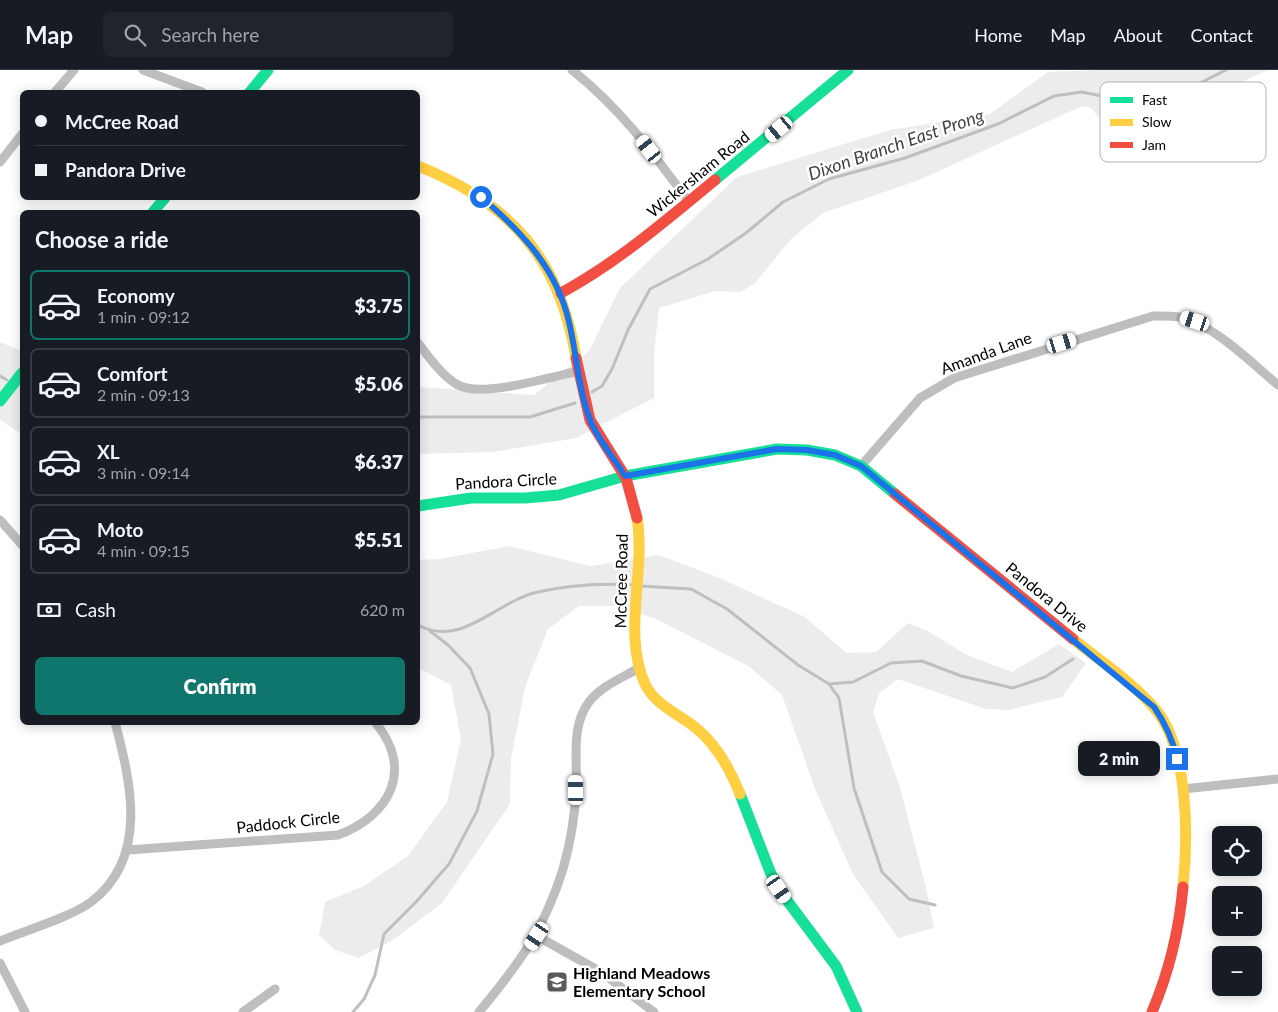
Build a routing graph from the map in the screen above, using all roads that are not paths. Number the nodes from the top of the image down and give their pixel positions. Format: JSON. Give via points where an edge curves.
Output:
{"nodes":[{"id":1,"x":74,"y":70,"type":"edge"},
{"id":2,"x":143,"y":70,"type":"edge"},
{"id":3,"x":268,"y":70,"type":"edge"},
{"id":4,"x":572,"y":70,"type":"edge"},
{"id":5,"x":848,"y":70,"type":"edge"},
{"id":6,"x":57,"y":90,"type":"edge"},
{"id":7,"x":197,"y":90,"type":"edge"},
{"id":8,"x":252,"y":90,"type":"edge"},
{"id":9,"x":20,"y":137,"type":"edge"},
{"id":10,"x":0,"y":162,"type":"edge"},
{"id":11,"x":420,"y":167,"type":"edge"},
{"id":12,"x":163,"y":200,"type":"edge"},
{"id":13,"x":689,"y":202,"type":"junction"},
{"id":14,"x":155,"y":210,"type":"edge"},
{"id":15,"x":561,"y":294,"type":"junction"},
{"id":16,"x":420,"y":345,"type":"edge"},
{"id":17,"x":578,"y":371,"type":"junction"},
{"id":18,"x":20,"y":376,"type":"edge"},
{"id":19,"x":1278,"y":385,"type":"edge"},
{"id":20,"x":0,"y":401,"type":"edge"},
{"id":21,"x":861,"y":466,"type":"junction"},
{"id":22,"x":625,"y":476,"type":"junction"},
{"id":23,"x":420,"y":506,"type":"edge"},
{"id":24,"x":0,"y":520,"type":"edge"},
{"id":25,"x":20,"y":543,"type":"edge"},
{"id":26,"x":640,"y":668,"type":"junction"},
{"id":27,"x":115,"y":725,"type":"edge"},
{"id":28,"x":377,"y":725,"type":"edge"},
{"id":29,"x":1278,"y":779,"type":"edge"},
{"id":30,"x":1183,"y":789,"type":"junction"},
{"id":31,"x":128,"y":850,"type":"junction"},
{"id":32,"x":537,"y":936,"type":"junction"},
{"id":33,"x":0,"y":941,"type":"edge"},
{"id":34,"x":0,"y":963,"type":"edge"},
{"id":35,"x":275,"y":989,"type":"dead end"},
{"id":36,"x":25,"y":1012,"type":"edge"},
{"id":37,"x":243,"y":1012,"type":"edge"},
{"id":38,"x":479,"y":1012,"type":"edge"},
{"id":39,"x":654,"y":1012,"type":"edge"},
{"id":40,"x":857,"y":1012,"type":"edge"},
{"id":41,"x":1152,"y":1012,"type":"edge"}],
"edges":[{"from":1,"to":6,"type":"street"},
{"from":2,"to":7,"type":"street"},
{"from":3,"to":8,"type":"street"},
{"from":4,"to":13,"type":"street","via":[[631,125]]},
{"from":5,"to":13,"type":"street","name":"Wickersham Road"},
{"from":9,"to":10,"type":"street"},
{"from":11,"to":15,"type":"street","name":"McCree Road","via":[[481,197],[510,221],[542,260]]},
{"from":12,"to":14,"type":"street"},
{"from":13,"to":15,"type":"street","name":"Wickersham Road","via":[[616,260]]},
{"from":15,"to":17,"type":"street","name":"McCree Road"},
{"from":16,"to":17,"type":"street","via":[[458,385],[478,391]]},
{"from":17,"to":22,"type":"street","name":"McCree Road","via":[[591,422]]},
{"from":18,"to":20,"type":"street"},
{"from":19,"to":21,"type":"street","name":"Amanda Lane","via":[[1195,321],[1175,316],[1153,316],[980,369],[938,386],[920,398]]},
{"from":21,"to":22,"type":"street","name":"Pandora Drive","via":[[835,455],[777,449]]},
{"from":21,"to":30,"type":"street","name":"Pandora Drive","via":[[1154,707],[1174,744]]},
{"from":22,"to":23,"type":"street","name":"Pandora Circle","via":[[559,495],[471,498]]},
{"from":22,"to":26,"type":"street","name":"McCree Road","via":[[635,504],[639,533],[636,652]]},
{"from":24,"to":25,"type":"street"},
{"from":26,"to":32,"type":"street","via":[[606,686],[589,702],[581,719],[576,735],[572,827],[563,868]]},
{"from":26,"to":40,"type":"street","name":"McCree Road","via":[[645,685],[658,701],[692,724],[724,760],[779,889],[836,966]]},
{"from":27,"to":31,"type":"street","via":[[131,806],[132,829]]},
{"from":28,"to":31,"type":"street","name":"Paddock Circle","via":[[390,744],[394,779],[388,797],[376,814],[358,827],[338,835]]},
{"from":29,"to":30,"type":"street"},
{"from":30,"to":41,"type":"street","name":"Pandora Drive","via":[[1185,890],[1171,961]]},
{"from":31,"to":33,"type":"street","via":[[113,880],[90,902]]},
{"from":32,"to":38,"type":"street"},
{"from":32,"to":39,"type":"street","via":[[601,972]]},
{"from":34,"to":36,"type":"street"},
{"from":35,"to":37,"type":"street"}]}
